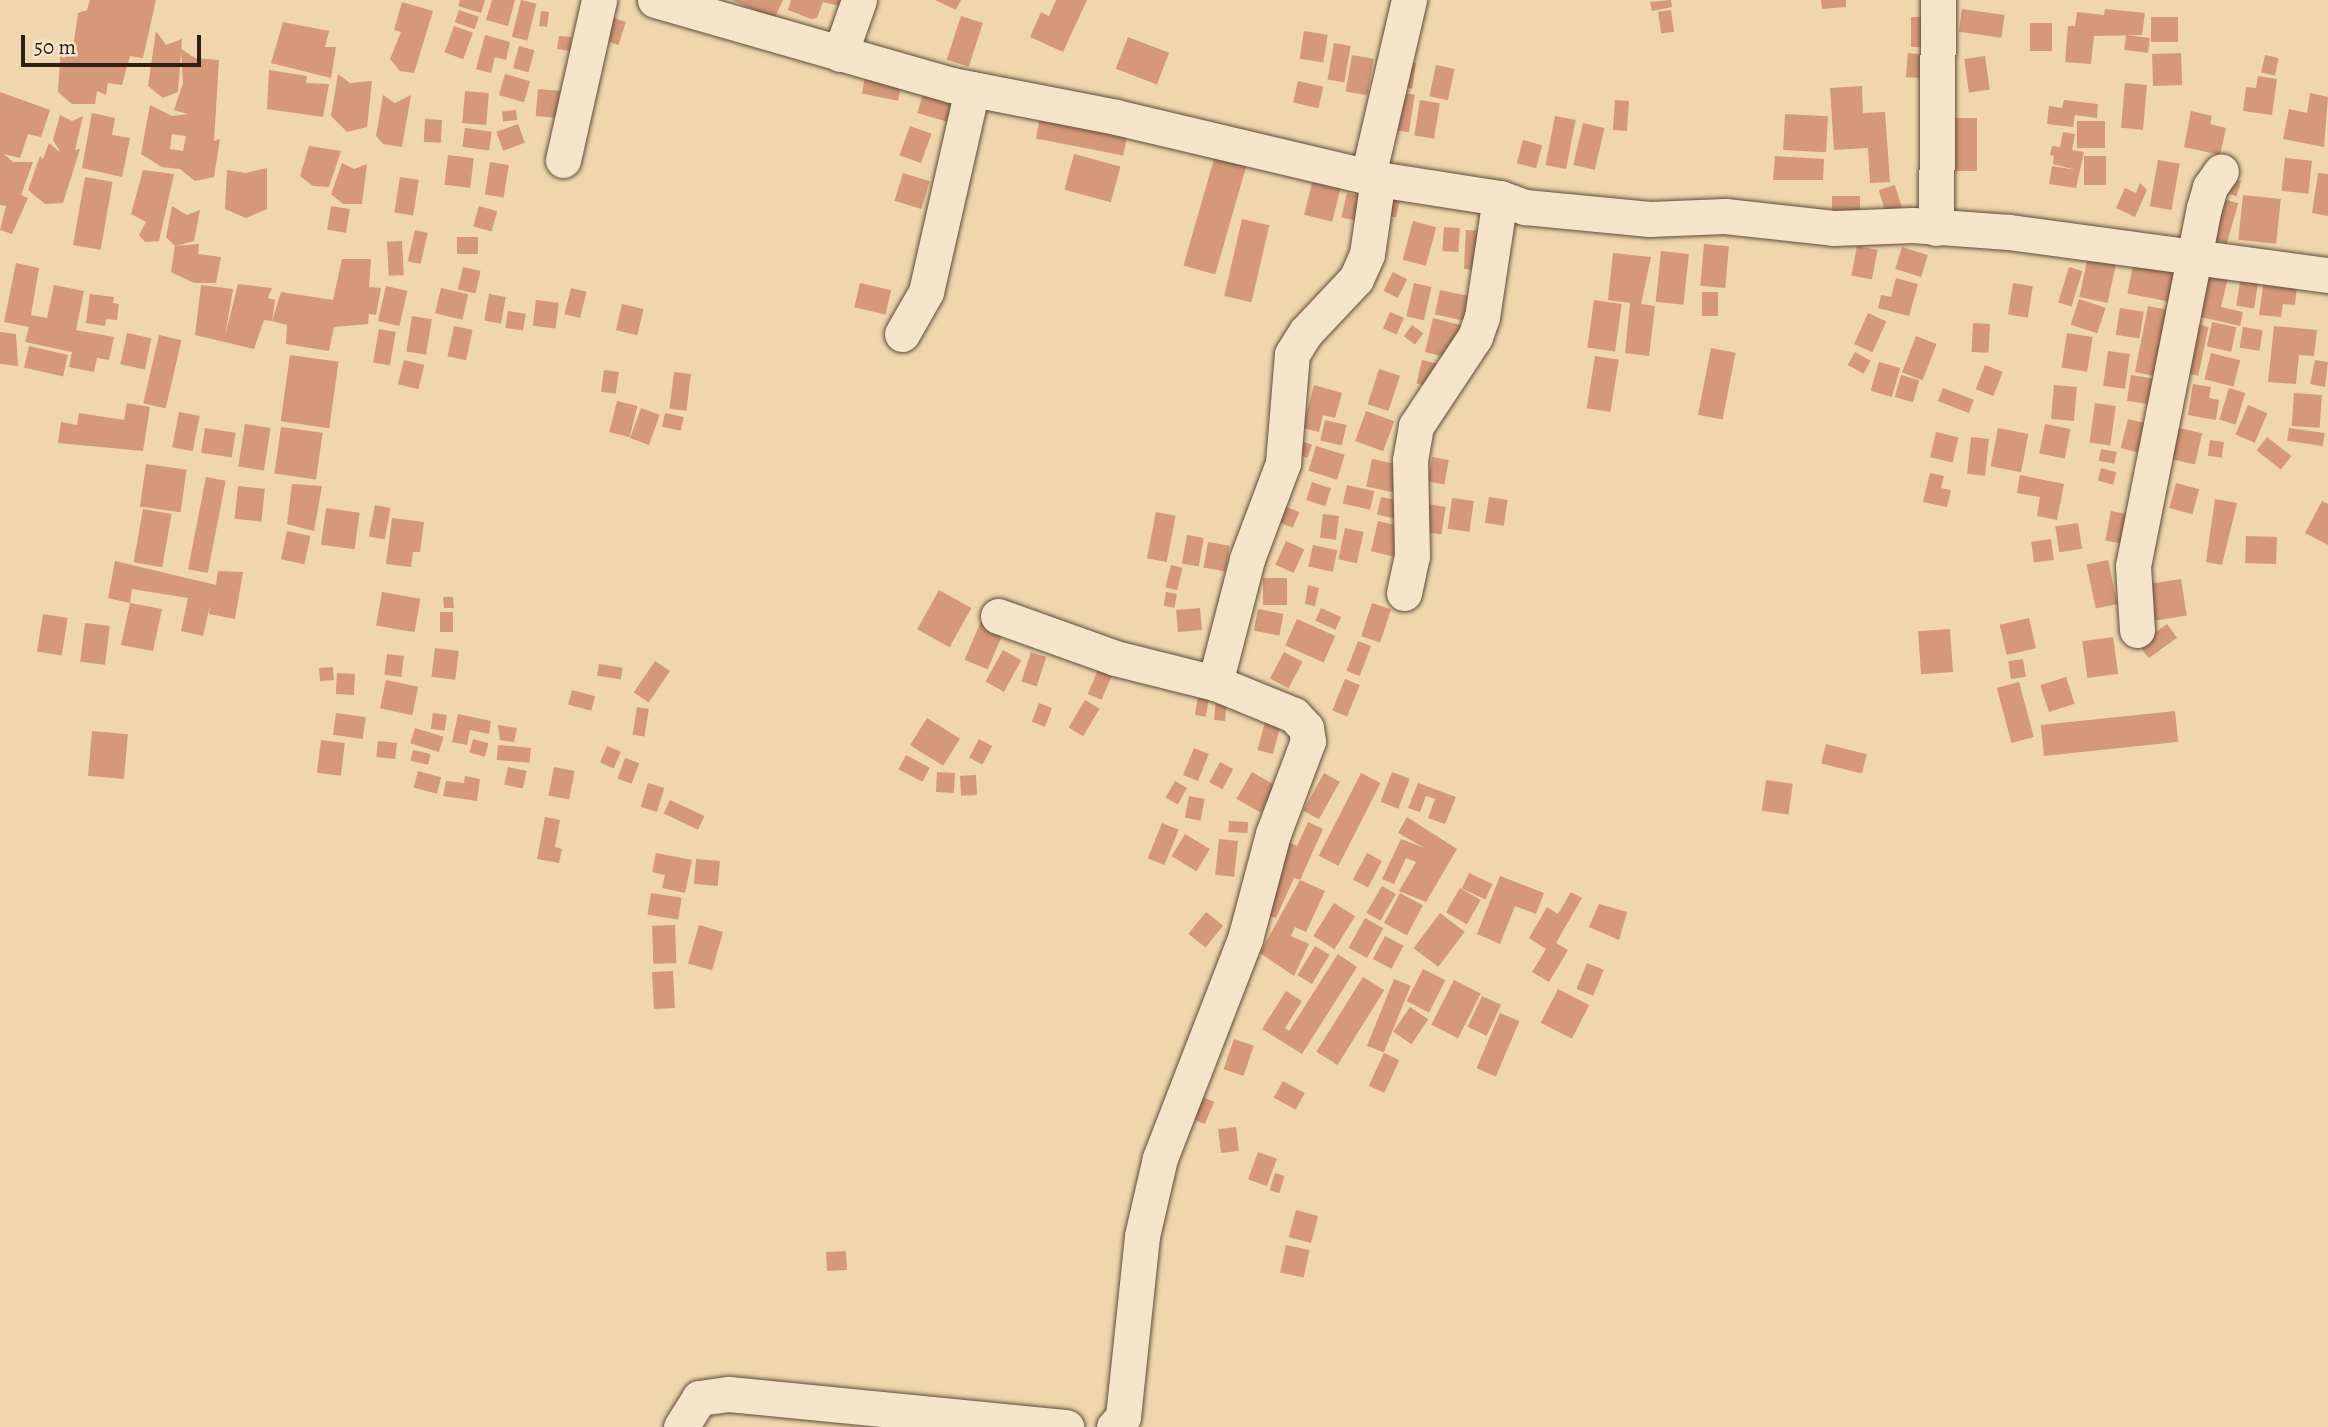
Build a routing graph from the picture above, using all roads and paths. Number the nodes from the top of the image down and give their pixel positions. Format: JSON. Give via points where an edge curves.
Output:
{"nodes":[{"id":1,"x":598,"y":0,"type":"edge"},
{"id":2,"x":859,"y":0,"type":"edge"},
{"id":3,"x":1409,"y":0,"type":"edge"},
{"id":4,"x":1938,"y":0,"type":"edge"},
{"id":5,"x":668,"y":2,"type":"edge"},
{"id":6,"x":840,"y":54,"type":"junction"},
{"id":7,"x":972,"y":89,"type":"junction"},
{"id":8,"x":562,"y":160,"type":"dead end"},
{"id":9,"x":2221,"y":171,"type":"dead end"},
{"id":10,"x":1373,"y":178,"type":"junction"},
{"id":11,"x":1500,"y":198,"type":"junction"},
{"id":12,"x":1936,"y":228,"type":"junction"},
{"id":13,"x":2194,"y":258,"type":"junction"},
{"id":14,"x":2328,"y":275,"type":"edge"},
{"id":15,"x":902,"y":334,"type":"dead end"},
{"id":16,"x":1404,"y":593,"type":"dead end"},
{"id":17,"x":998,"y":616,"type":"dead end"},
{"id":18,"x":2137,"y":630,"type":"dead end"},
{"id":19,"x":1214,"y":683,"type":"junction"},
{"id":20,"x":681,"y":1427,"type":"edge"},
{"id":21,"x":1066,"y":1427,"type":"edge"},
{"id":22,"x":1114,"y":1427,"type":"edge"}],
"edges":[{"from":1,"to":8,"type":"street"},
{"from":2,"to":6,"type":"street"},
{"from":3,"to":10,"type":"street"},
{"from":4,"to":12,"type":"street"},
{"from":5,"to":6,"type":"street"},
{"from":6,"to":7,"type":"street"},
{"from":7,"to":10,"type":"street","via":[[1116,117]]},
{"from":7,"to":15,"type":"street","via":[[926,292]]},
{"from":9,"to":13,"type":"street","via":[[2210,187]]},
{"from":10,"to":11,"type":"street"},
{"from":10,"to":19,"type":"street","via":[[1367,254],[1356,279],[1306,332],[1292,354],[1283,463],[1247,559]]},
{"from":11,"to":12,"type":"street","via":[[1525,207],[1596,216],[1725,216],[1833,228]]},
{"from":11,"to":16,"type":"street","via":[[1475,337],[1416,426],[1410,460],[1412,556]]},
{"from":12,"to":13,"type":"street","via":[[2009,232]]},
{"from":13,"to":14,"type":"street"},
{"from":13,"to":18,"type":"street","via":[[2132,574]]},
{"from":17,"to":19,"type":"street","via":[[1115,658]]},
{"from":19,"to":22,"type":"street","via":[[1294,715],[1306,728],[1308,741],[1278,820],[1245,939],[1160,1158],[1142,1236],[1123,1417]]},
{"from":20,"to":21,"type":"street","via":[[699,1398],[729,1394]]}]}
